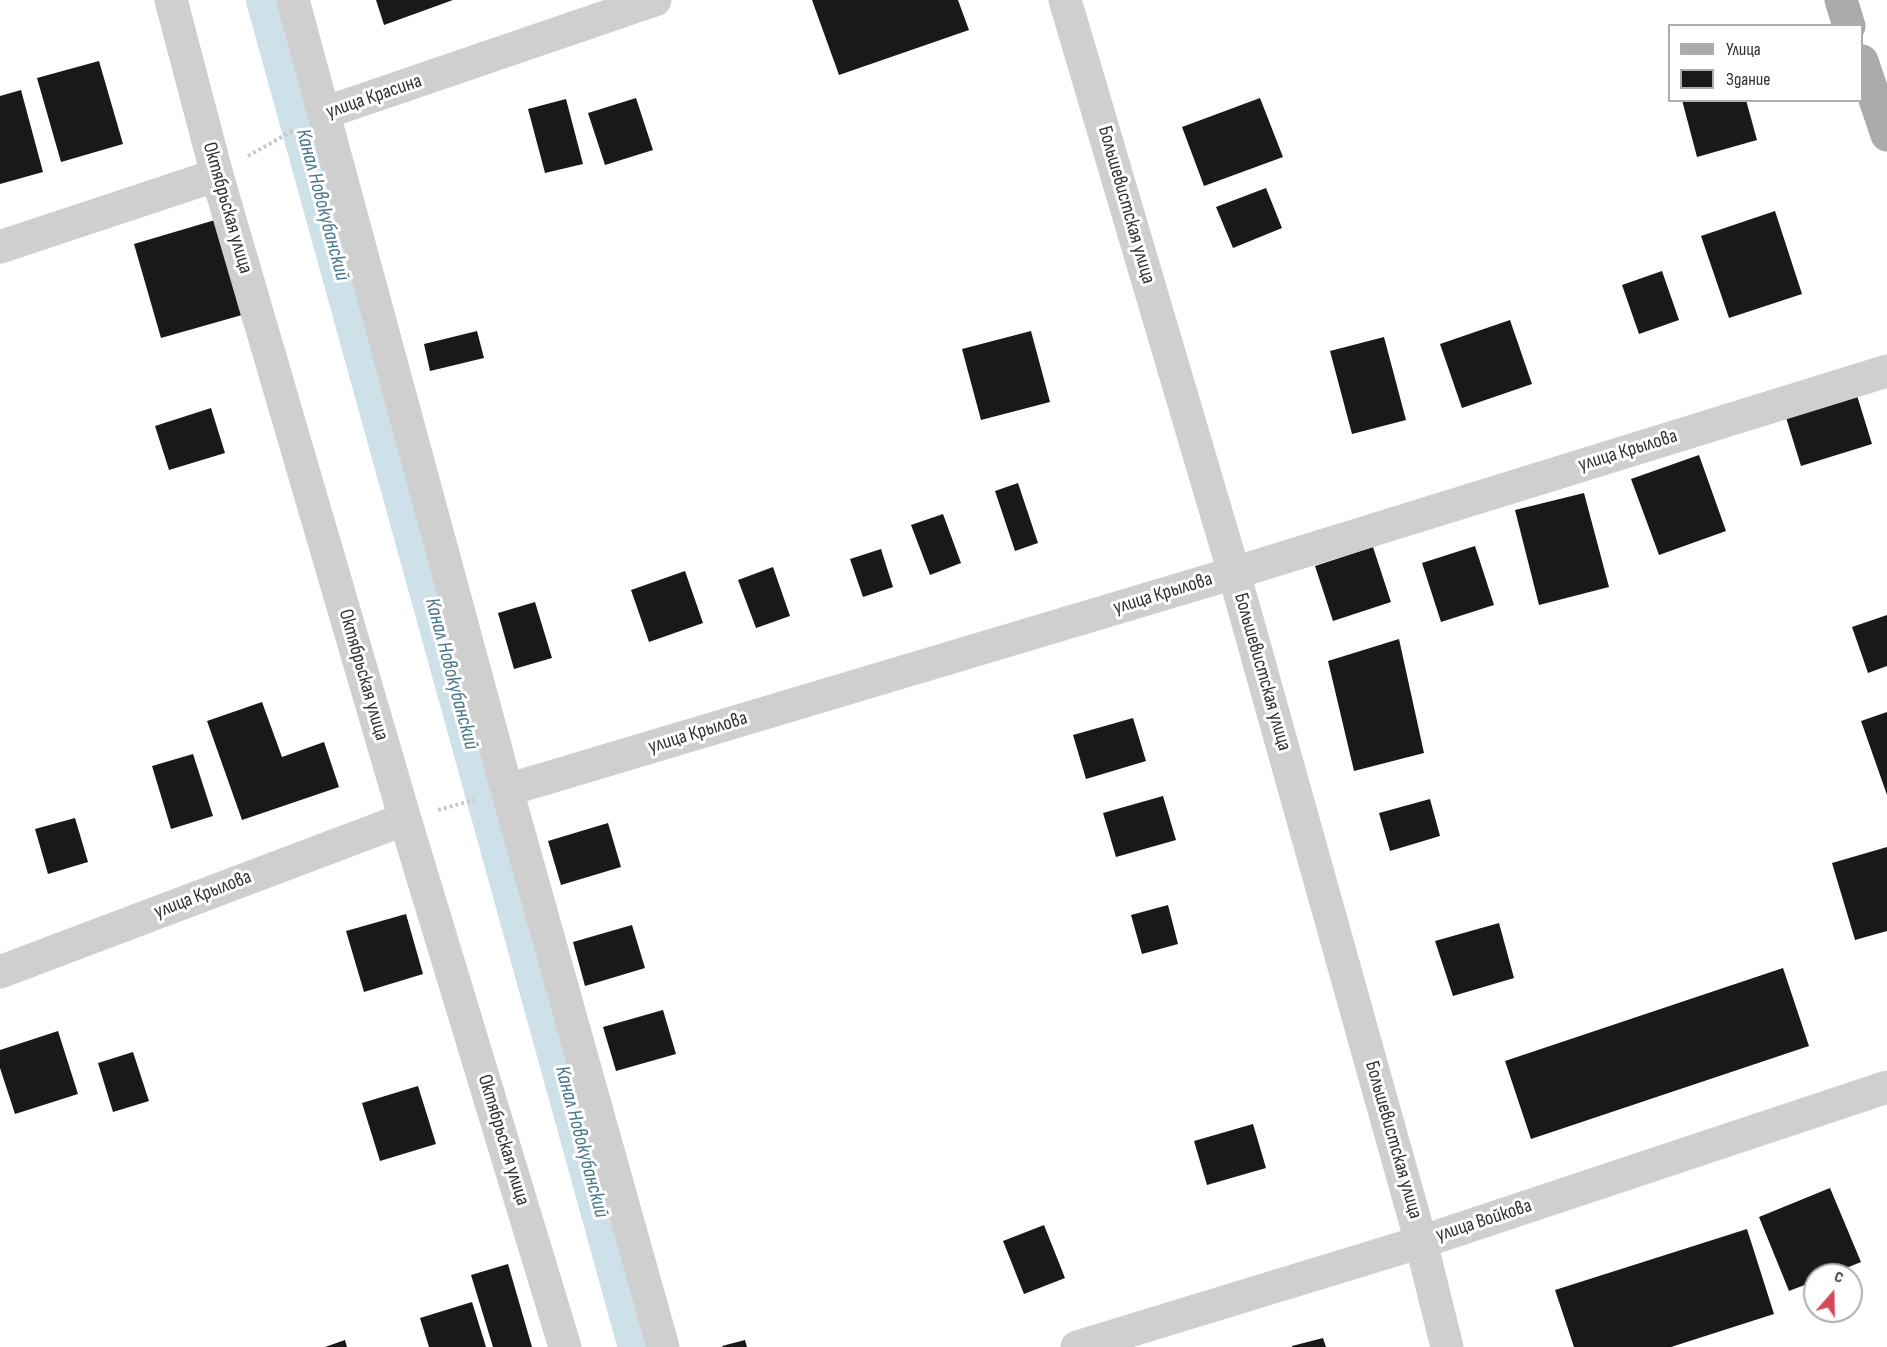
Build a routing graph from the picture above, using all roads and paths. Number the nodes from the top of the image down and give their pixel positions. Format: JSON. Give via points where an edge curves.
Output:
{"nodes":[{"id":1,"x":171,"y":0,"type":"edge"},
{"id":2,"x":293,"y":0,"type":"edge"},
{"id":3,"x":655,"y":0,"type":"edge"},
{"id":4,"x":1065,"y":0,"type":"edge"},
{"id":5,"x":1841,"y":0,"type":"edge"},
{"id":6,"x":1848,"y":24,"type":"edge"},
{"id":7,"x":1863,"y":64,"type":"edge"},
{"id":8,"x":324,"y":113,"type":"junction"},
{"id":9,"x":1887,"y":135,"type":"edge"},
{"id":10,"x":217,"y":175,"type":"junction"},
{"id":11,"x":0,"y":247,"type":"edge"},
{"id":12,"x":1887,"y":371,"type":"edge"},
{"id":13,"x":1234,"y":573,"type":"junction"},
{"id":14,"x":507,"y":790,"type":"junction"},
{"id":15,"x":405,"y":819,"type":"junction"},
{"id":16,"x":0,"y":972,"type":"edge"},
{"id":17,"x":1887,"y":1087,"type":"edge"},
{"id":18,"x":1421,"y":1242,"type":"junction"},
{"id":19,"x":565,"y":1347,"type":"edge"},
{"id":20,"x":663,"y":1347,"type":"edge"},
{"id":21,"x":1077,"y":1347,"type":"edge"},
{"id":22,"x":1447,"y":1347,"type":"edge"}],
"edges":[{"from":1,"to":10,"type":"street","name":"Октябрьская улица"},
{"from":2,"to":8,"type":"street"},
{"from":3,"to":8,"type":"street","name":"улица Красина"},
{"from":4,"to":13,"type":"street","name":"Большевистская улица"},
{"from":5,"to":6,"type":"main road"},
{"from":7,"to":9,"type":"main road"},
{"from":8,"to":10,"type":"path","name":"улица Красина"},
{"from":8,"to":14,"type":"street"},
{"from":10,"to":11,"type":"street"},
{"from":10,"to":15,"type":"street","name":"Октябрьская улица"},
{"from":12,"to":13,"type":"street","name":"улица Крылова"},
{"from":13,"to":14,"type":"street","name":"улица Крылова"},
{"from":13,"to":18,"type":"street","name":"Большевистская улица"},
{"from":14,"to":15,"type":"path"},
{"from":14,"to":20,"type":"street"},
{"from":15,"to":16,"type":"street","name":"улица Крылова"},
{"from":15,"to":19,"type":"street","name":"Октябрьская улица"},
{"from":17,"to":18,"type":"street","name":"улица Войкова"},
{"from":18,"to":21,"type":"street","name":"улица Войкова"},
{"from":18,"to":22,"type":"street","name":"Большевистская улица"}]}
